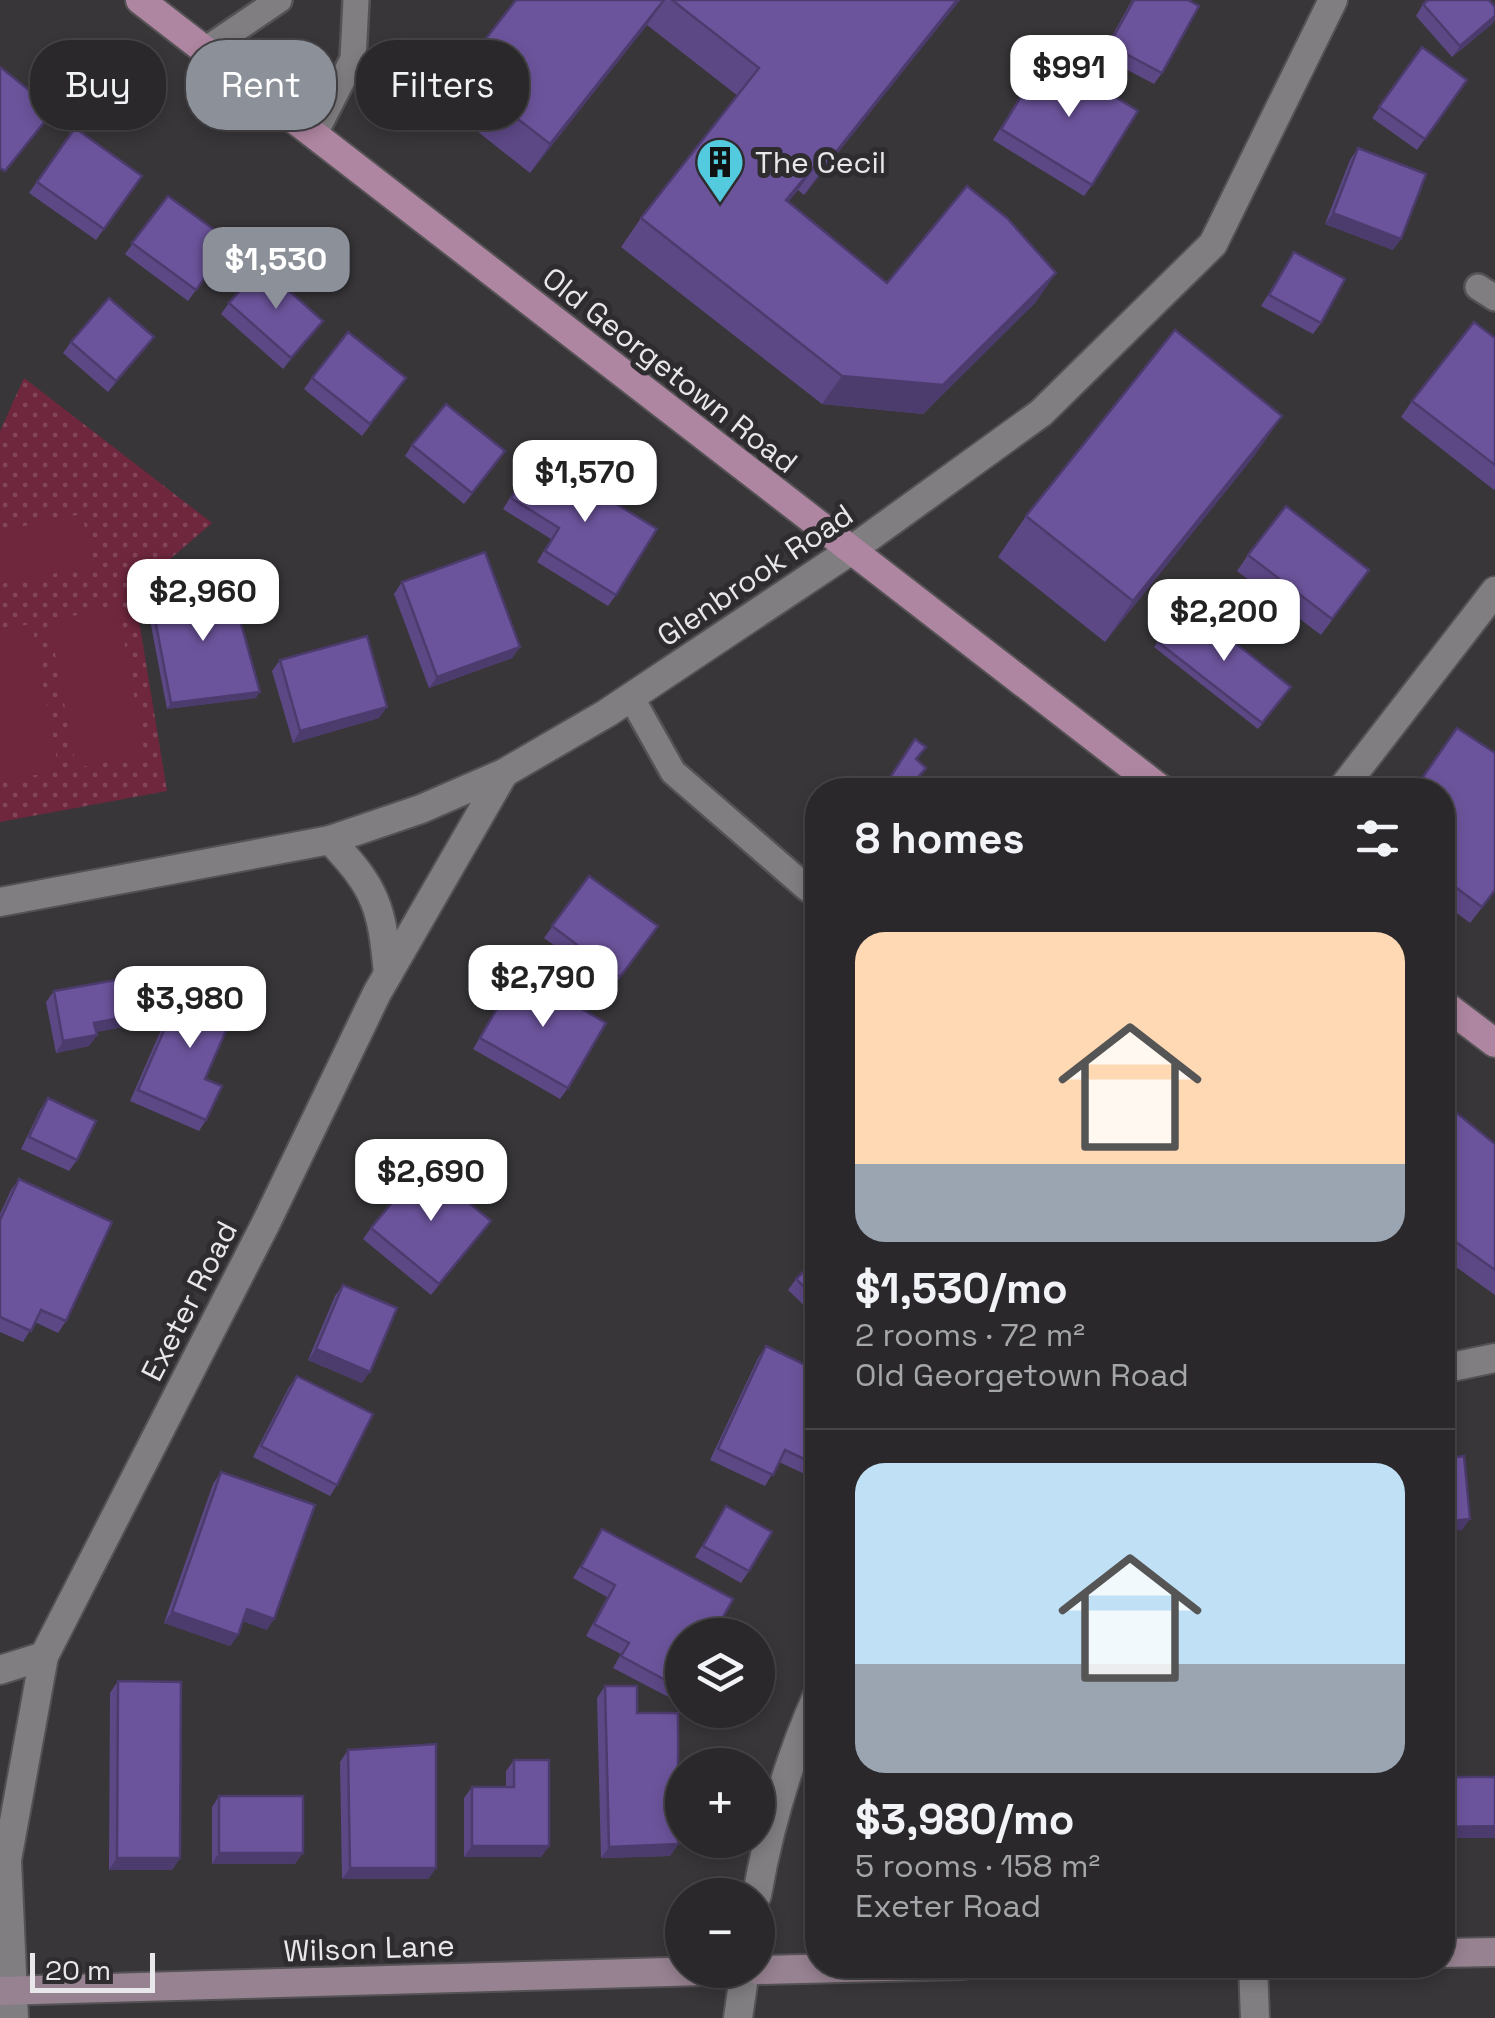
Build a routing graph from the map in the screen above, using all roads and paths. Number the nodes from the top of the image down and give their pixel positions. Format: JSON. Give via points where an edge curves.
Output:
{"nodes":[{"id":1,"x":140,"y":0,"type":"edge"},
{"id":2,"x":279,"y":0,"type":"edge"},
{"id":3,"x":356,"y":0,"type":"edge"},
{"id":4,"x":1333,"y":0,"type":"edge"},
{"id":5,"x":191,"y":40,"type":"edge"},
{"id":6,"x":219,"y":40,"type":"edge"},
{"id":7,"x":308,"y":130,"type":"edge"},
{"id":8,"x":314,"y":135,"type":"junction"},
{"id":9,"x":850,"y":551,"type":"junction"},
{"id":10,"x":1495,"y":591,"type":"edge"},
{"id":11,"x":631,"y":698,"type":"junction"},
{"id":12,"x":504,"y":773,"type":"junction"},
{"id":13,"x":1146,"y":778,"type":"edge"},
{"id":14,"x":1349,"y":778,"type":"edge"},
{"id":15,"x":330,"y":840,"type":"junction"},
{"id":16,"x":805,"y":886,"type":"edge"},
{"id":17,"x":0,"y":902,"type":"edge"},
{"id":18,"x":388,"y":974,"type":"junction"},
{"id":19,"x":1455,"y":1014,"type":"edge"},
{"id":20,"x":1495,"y":1043,"type":"edge"},
{"id":21,"x":1495,"y":1358,"type":"edge"},
{"id":22,"x":1455,"y":1366,"type":"edge"},
{"id":23,"x":44,"y":1656,"type":"junction"},
{"id":24,"x":0,"y":1670,"type":"edge"},
{"id":25,"x":805,"y":1723,"type":"edge"},
{"id":26,"x":3,"y":1853,"type":"edge"},
{"id":27,"x":760,"y":1878,"type":"edge"},
{"id":28,"x":1495,"y":1952,"type":"edge"},
{"id":29,"x":1455,"y":1953,"type":"edge"},
{"id":30,"x":805,"y":1969,"type":"edge"},
{"id":31,"x":775,"y":1970,"type":"edge"},
{"id":32,"x":665,"y":1973,"type":"edge"},
{"id":33,"x":1253,"y":1978,"type":"edge"},
{"id":34,"x":740,"y":1988,"type":"edge"},
{"id":35,"x":9,"y":2000,"type":"edge"},
{"id":36,"x":738,"y":2018,"type":"edge"},
{"id":37,"x":1255,"y":2018,"type":"edge"}],
"edges":[{"from":1,"to":5,"type":"main road","name":"Old Georgetown Road"},
{"from":2,"to":6,"type":"lane"},
{"from":3,"to":8,"type":"lane","via":[[354,60]]},
{"from":4,"to":9,"type":"street","name":"Glenbrook Road","via":[[1214,244],[1041,413]]},
{"from":7,"to":8,"type":"main road","name":"Old Georgetown Road"},
{"from":8,"to":9,"type":"main road","name":"Old Georgetown Road"},
{"from":9,"to":11,"type":"street","name":"Glenbrook Road"},
{"from":9,"to":13,"type":"main road","name":"Old Georgetown Road"},
{"from":10,"to":14,"type":"street"},
{"from":11,"to":12,"type":"street","name":"Glenbrook Road"},
{"from":11,"to":16,"type":"lane","via":[[672,772]]},
{"from":12,"to":15,"type":"street","name":"Glenbrook Road"},
{"from":12,"to":18,"type":"street","name":"Exeter Road"},
{"from":15,"to":17,"type":"street","name":"Glenbrook Road"},
{"from":15,"to":18,"type":"street","via":[[374,895]]},
{"from":18,"to":23,"type":"street","name":"Exeter Road"},
{"from":19,"to":20,"type":"main road"},
{"from":21,"to":22,"type":"street"},
{"from":23,"to":24,"type":"street"},
{"from":23,"to":26,"type":"street","name":"Exeter Road"},
{"from":25,"to":27,"type":"street"},
{"from":26,"to":35,"type":"street","name":"Exeter Road"},
{"from":28,"to":29,"type":"main road"},
{"from":30,"to":31,"type":"main road"},
{"from":32,"to":35,"type":"main road","name":"Wilson Lane"},
{"from":33,"to":37,"type":"street"},
{"from":34,"to":36,"type":"street"}]}
